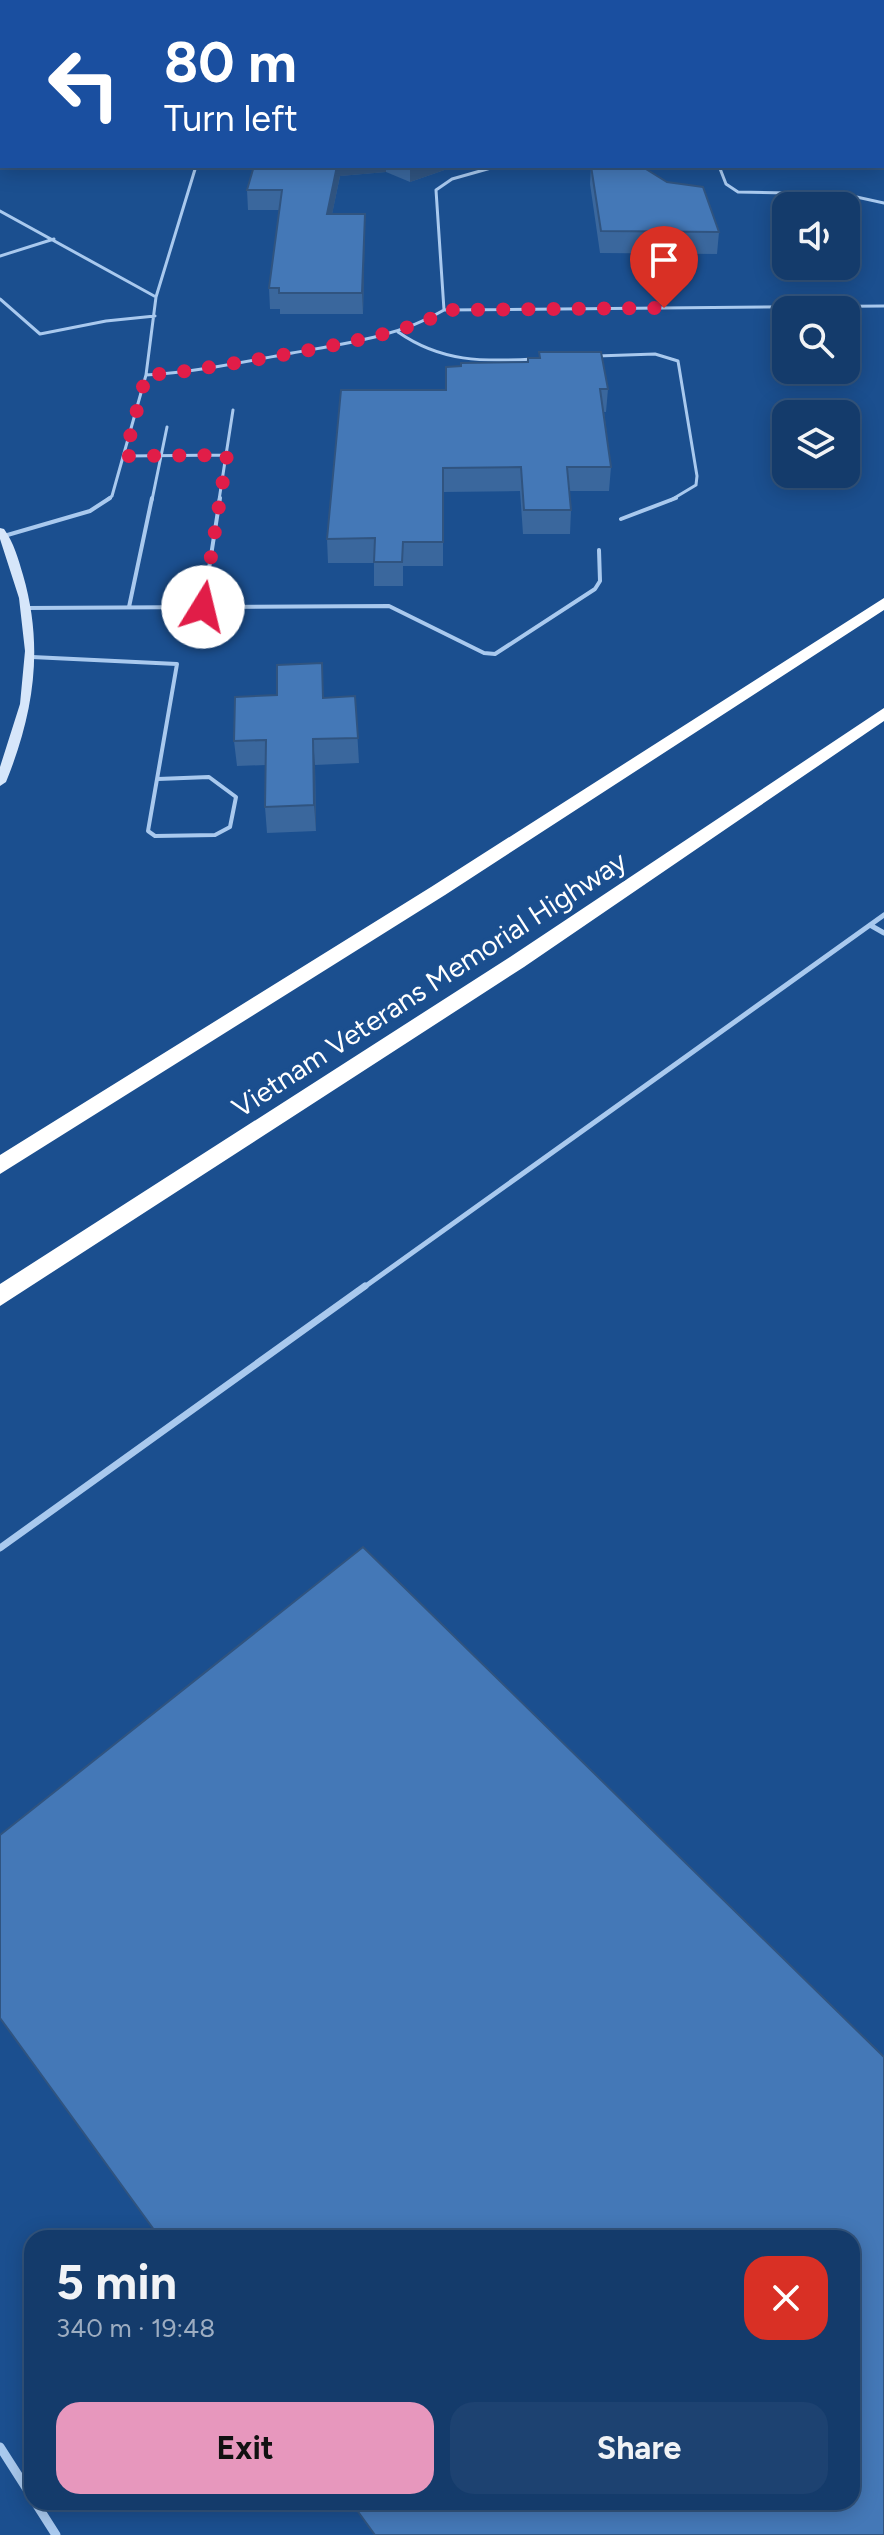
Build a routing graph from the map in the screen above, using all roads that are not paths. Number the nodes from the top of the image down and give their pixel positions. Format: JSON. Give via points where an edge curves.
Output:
{"nodes":[{"id":1,"x":195,"y":168,"type":"edge"},
{"id":2,"x":491,"y":168,"type":"edge"},
{"id":3,"x":720,"y":168,"type":"edge"},
{"id":4,"x":884,"y":203,"type":"edge"},
{"id":5,"x":0,"y":211,"type":"edge"},
{"id":6,"x":54,"y":239,"type":"junction"},
{"id":7,"x":0,"y":256,"type":"edge"},
{"id":8,"x":156,"y":297,"type":"junction"},
{"id":9,"x":0,"y":299,"type":"edge"},
{"id":10,"x":884,"y":306,"type":"edge"},
{"id":11,"x":444,"y":310,"type":"junction"},
{"id":12,"x":155,"y":316,"type":"junction"},
{"id":13,"x":398,"y":332,"type":"junction"},
{"id":14,"x":594,"y":356,"type":"edge"},
{"id":15,"x":546,"y":359,"type":"edge"},
{"id":16,"x":146,"y":375,"type":"junction"},
{"id":17,"x":233,"y":410,"type":"dead end"},
{"id":18,"x":167,"y":427,"type":"dead end"},
{"id":19,"x":227,"y":455,"type":"junction"},
{"id":20,"x":125,"y":456,"type":"junction"},
{"id":21,"x":161,"y":456,"type":"junction"},
{"id":22,"x":621,"y":519,"type":"dead end"},
{"id":23,"x":2,"y":534,"type":"edge"},
{"id":24,"x":599,"y":550,"type":"dead end"},
{"id":25,"x":884,"y":603,"type":"edge"},
{"id":26,"x":129,"y":607,"type":"junction"},
{"id":27,"x":203,"y":607,"type":"junction"},
{"id":28,"x":26,"y":608,"type":"junction"},
{"id":29,"x":32,"y":657,"type":"junction"},
{"id":30,"x":884,"y":713,"type":"edge"},
{"id":31,"x":158,"y":779,"type":"junction"},
{"id":32,"x":0,"y":782,"type":"edge"},
{"id":33,"x":884,"y":915,"type":"edge"},
{"id":34,"x":870,"y":925,"type":"junction"},
{"id":35,"x":884,"y":933,"type":"edge"},
{"id":36,"x":0,"y":1166,"type":"edge"},
{"id":37,"x":0,"y":1296,"type":"edge"},
{"id":38,"x":0,"y":1548,"type":"edge"},
{"id":39,"x":0,"y":2447,"type":"edge"},
{"id":40,"x":24,"y":2484,"type":"edge"},
{"id":41,"x":40,"y":2510,"type":"edge"},
{"id":42,"x":56,"y":2535,"type":"edge"}],
"edges":[{"from":1,"to":8,"type":"lane"},
{"from":2,"to":11,"type":"lane","via":[[452,179],[436,190]]},
{"from":3,"to":4,"type":"lane","via":[[726,184],[738,192],[843,194]]},
{"from":5,"to":6,"type":"lane"},
{"from":6,"to":7,"type":"lane"},
{"from":6,"to":8,"type":"lane"},
{"from":8,"to":12,"type":"lane"},
{"from":9,"to":12,"type":"lane","via":[[40,334]]},
{"from":10,"to":11,"type":"lane"},
{"from":11,"to":13,"type":"lane"},
{"from":12,"to":16,"type":"lane"},
{"from":13,"to":15,"type":"lane","via":[[417,348],[445,358]]},
{"from":13,"to":16,"type":"lane"},
{"from":14,"to":22,"type":"lane","via":[[655,354],[668,356],[681,367],[696,485]]},
{"from":16,"to":20,"type":"lane"},
{"from":17,"to":19,"type":"lane"},
{"from":18,"to":21,"type":"lane"},
{"from":19,"to":21,"type":"lane"},
{"from":19,"to":27,"type":"lane"},
{"from":20,"to":21,"type":"lane"},
{"from":20,"to":23,"type":"lane","via":[[116,488],[104,504]]},
{"from":21,"to":26,"type":"lane"},
{"from":23,"to":28,"type":"street"},
{"from":24,"to":27,"type":"lane","via":[[600,581],[595,589],[495,654],[389,606]]},
{"from":25,"to":36,"type":"highway"},
{"from":26,"to":27,"type":"lane"},
{"from":26,"to":28,"type":"lane"},
{"from":28,"to":29,"type":"street"},
{"from":29,"to":31,"type":"lane","via":[[177,664]]},
{"from":29,"to":32,"type":"street","via":[[25,716]]},
{"from":30,"to":37,"type":"highway","name":"Vietnam Veterans Memorial Highway","via":[[517,962]]},
{"from":31,"to":31,"type":"lane","via":[[148,831],[155,836],[215,835],[230,827],[236,797],[209,777]]},
{"from":33,"to":34,"type":"lane"},
{"from":34,"to":35,"type":"lane"},
{"from":34,"to":38,"type":"lane"},
{"from":39,"to":40,"type":"lane"},
{"from":41,"to":42,"type":"lane"}]}
